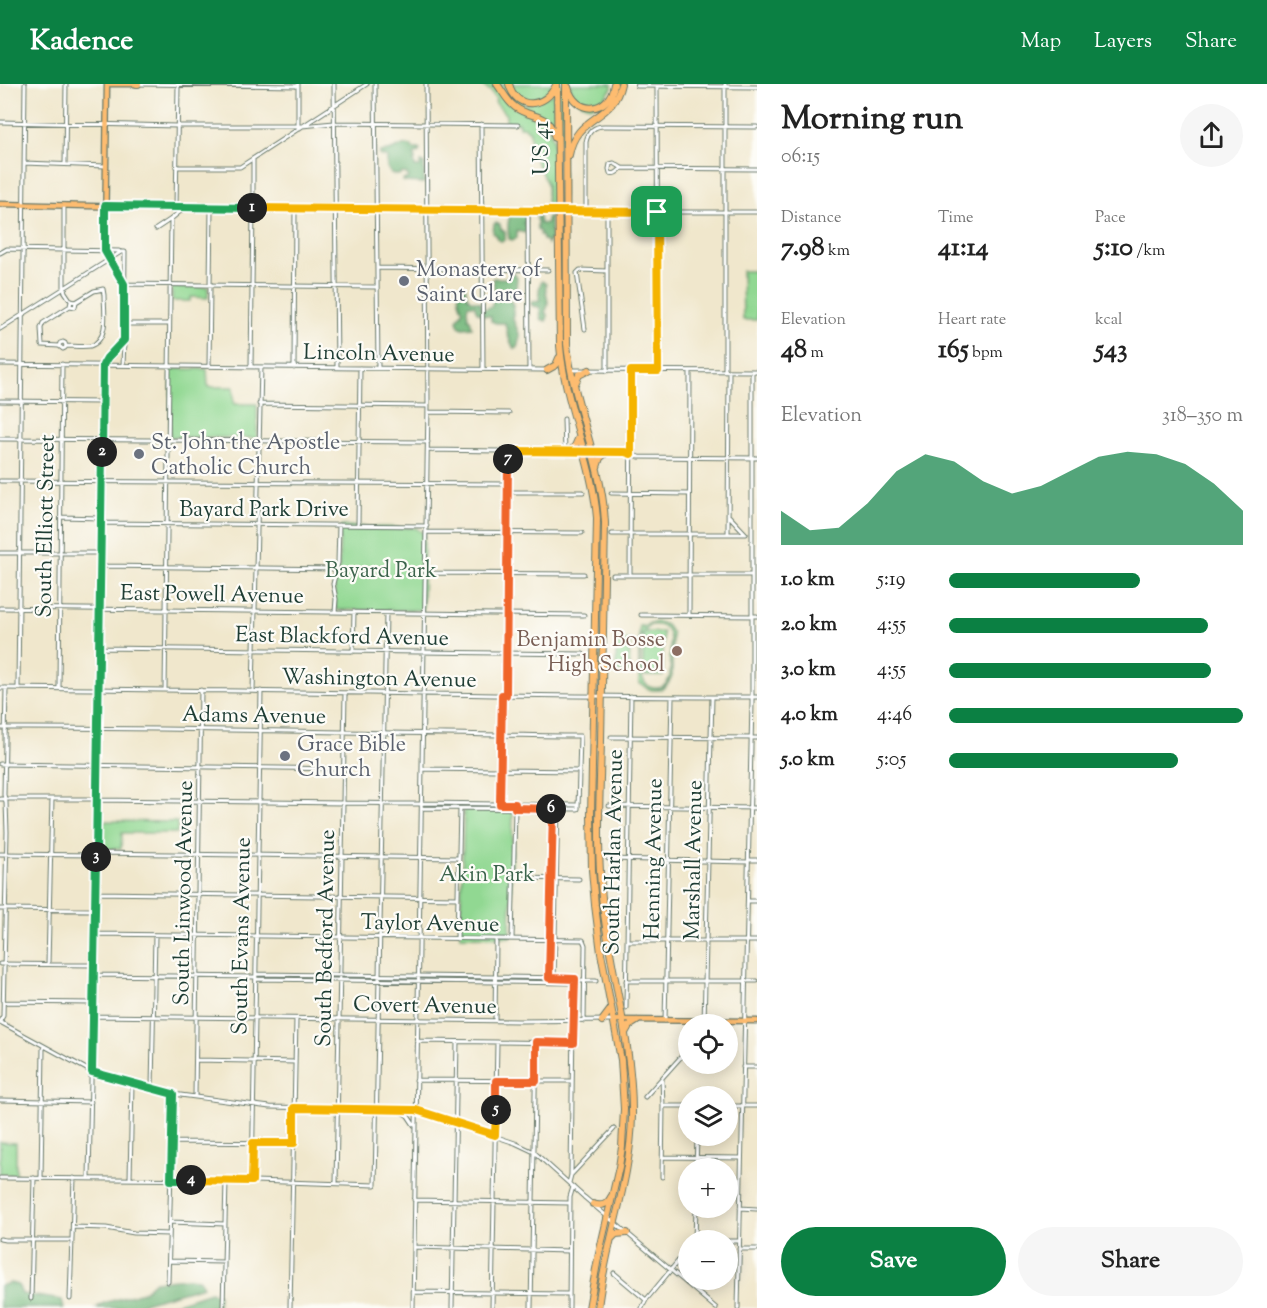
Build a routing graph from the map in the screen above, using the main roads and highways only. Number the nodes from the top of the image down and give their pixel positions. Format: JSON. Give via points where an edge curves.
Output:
{"nodes":[{"id":1,"x":107,"y":84,"type":"edge"},
{"id":2,"x":137,"y":84,"type":"edge"},
{"id":3,"x":497,"y":84,"type":"edge"},
{"id":4,"x":509,"y":84,"type":"edge"},
{"id":5,"x":557,"y":84,"type":"edge"},
{"id":6,"x":566,"y":84,"type":"edge"},
{"id":7,"x":614,"y":84,"type":"edge"},
{"id":8,"x":621,"y":84,"type":"edge"},
{"id":9,"x":558,"y":158,"type":"junction"},
{"id":10,"x":566,"y":186,"type":"junction"},
{"id":11,"x":0,"y":204,"type":"edge"},
{"id":12,"x":105,"y":206,"type":"junction"},
{"id":13,"x":558,"y":211,"type":"junction"},
{"id":14,"x":566,"y":212,"type":"junction"},
{"id":15,"x":124,"y":284,"type":"road end"},
{"id":16,"x":560,"y":354,"type":"junction"},
{"id":17,"x":546,"y":370,"type":"road end"},
{"id":18,"x":589,"y":370,"type":"road end"},
{"id":19,"x":575,"y":388,"type":"junction"},
{"id":20,"x":579,"y":433,"type":"junction"},
{"id":21,"x":567,"y":452,"type":"road end"},
{"id":22,"x":607,"y":452,"type":"road end"},
{"id":23,"x":596,"y":467,"type":"junction"},
{"id":24,"x":596,"y":579,"type":"junction"},
{"id":25,"x":604,"y":579,"type":"junction"},
{"id":26,"x":592,"y":782,"type":"junction"},
{"id":27,"x":600,"y":782,"type":"junction"},
{"id":28,"x":612,"y":1008,"type":"junction"},
{"id":29,"x":602,"y":1020,"type":"road end"},
{"id":30,"x":614,"y":1020,"type":"junction"},
{"id":31,"x":622,"y":1020,"type":"junction"},
{"id":32,"x":637,"y":1021,"type":"junction"},
{"id":33,"x":738,"y":1021,"type":"edge"},
{"id":34,"x":757,"y":1021,"type":"edge"},
{"id":35,"x":678,"y":1022,"type":"edge"},
{"id":36,"x":625,"y":1034,"type":"junction"},
{"id":37,"x":614,"y":1188,"type":"junction"},
{"id":38,"x":593,"y":1204,"type":"road end"},
{"id":39,"x":627,"y":1233,"type":"road end"},
{"id":40,"x":608,"y":1250,"type":"junction"},
{"id":41,"x":589,"y":1308,"type":"edge"},
{"id":42,"x":598,"y":1308,"type":"edge"}],
"edges":[{"from":1,"to":2,"type":"main road"},
{"from":1,"to":12,"type":"main road"},
{"from":3,"to":9,"type":"highway","via":[[515,107],[548,122]]},
{"from":4,"to":5,"type":"highway","via":[[518,99],[534,103],[549,96]]},
{"from":5,"to":9,"type":"highway","name":"US 41","number":"US 41"},
{"from":6,"to":7,"type":"highway","via":[[575,101],[591,108],[607,102]]},
{"from":6,"to":10,"type":"highway","number":"US 41"},
{"from":8,"to":10,"type":"highway","via":[[611,106],[584,125],[574,139],[568,156]]},
{"from":9,"to":13,"type":"highway","name":"US 41","number":"US 41"},
{"from":10,"to":14,"type":"highway","number":"US 41"},
{"from":11,"to":12,"type":"main road"},
{"from":12,"to":13,"type":"main road"},
{"from":12,"to":15,"type":"main road","via":[[105,251]]},
{"from":13,"to":14,"type":"main road"},
{"from":13,"to":16,"type":"highway","number":"US 41"},
{"from":14,"to":19,"type":"highway","number":"US 41","via":[[567,332]]},
{"from":16,"to":17,"type":"highway","via":[[557,364]]},
{"from":16,"to":20,"type":"highway","number":"US 41"},
{"from":18,"to":19,"type":"highway","via":[[579,375]]},
{"from":19,"to":23,"type":"highway","number":"US 41"},
{"from":20,"to":21,"type":"highway","via":[[577,444]]},
{"from":20,"to":24,"type":"highway","number":"US 41","via":[[596,508]]},
{"from":22,"to":23,"type":"highway"},
{"from":23,"to":25,"type":"highway","number":"US 41","via":[[604,518]]},
{"from":24,"to":25,"type":"highway","via":[[600,575]]},
{"from":24,"to":26,"type":"highway","number":"US 41"},
{"from":25,"to":27,"type":"highway","number":"US 41"},
{"from":26,"to":27,"type":"highway","via":[[596,786]]},
{"from":26,"to":28,"type":"highway","number":"US 41","via":[[595,905]]},
{"from":27,"to":31,"type":"highway","number":"US 41","via":[[601,885]]},
{"from":28,"to":29,"type":"highway"},
{"from":28,"to":30,"type":"highway","number":"US 41"},
{"from":30,"to":31,"type":"main road","name":"Covert Avenue"},
{"from":30,"to":37,"type":"highway","number":"US 41","via":[[624,1109]]},
{"from":31,"to":32,"type":"main road","name":"Covert Avenue"},
{"from":31,"to":36,"type":"highway","number":"US 41"},
{"from":32,"to":35,"type":"main road","name":"Covert Avenue"},
{"from":32,"to":36,"type":"highway"},
{"from":33,"to":34,"type":"main road","name":"Covert Avenue"},
{"from":36,"to":40,"type":"highway","number":"US 41","via":[[632,1087],[632,1128]]},
{"from":37,"to":38,"type":"highway","via":[[607,1203]]},
{"from":37,"to":41,"type":"highway","number":"US 41"},
{"from":39,"to":40,"type":"highway","via":[[615,1235]]},
{"from":40,"to":42,"type":"highway","number":"US 41"}]}
